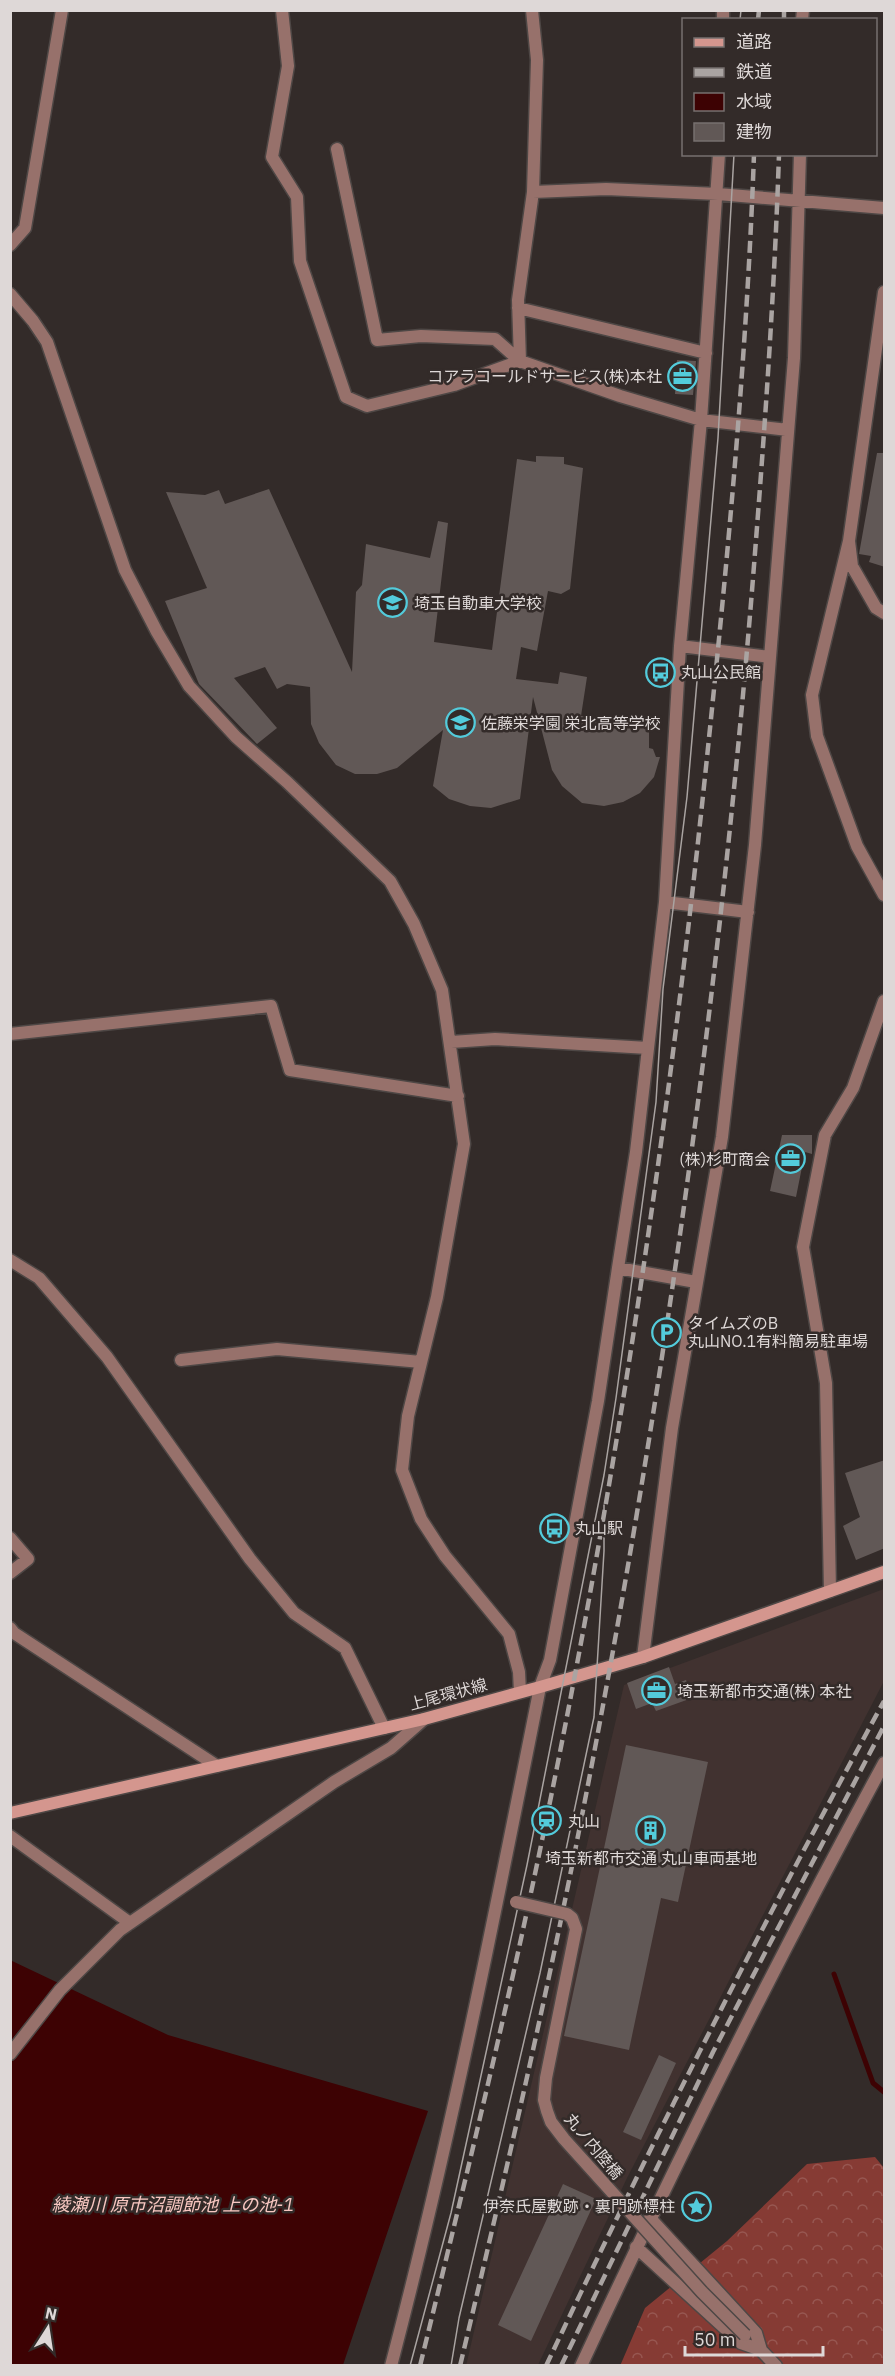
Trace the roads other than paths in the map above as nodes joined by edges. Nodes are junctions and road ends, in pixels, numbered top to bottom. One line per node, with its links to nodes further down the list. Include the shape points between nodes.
1 (62, 10): 11 (street, via 25,228)
2 (282, 10): 16 (street, via 288,66 272,157 297,197 300,261 346,397 367,406 453,385)
3 (532, 10): 7 (street, via 537,60)
4 (337, 149): 16 (street, via 377,340 421,336 495,339)
5 (719, 156): 8 (street)
6 (800, 156): 9 (street)
7 (533, 192): 8 (street, via 606,189); 14 (street)
8 (718, 194): 9 (street); 15 (street)
9 (800, 200): 10 (street); 18 (street)
10 (885, 208)
11 (10, 245)
12 (885, 292): 19 (street)
13 (10, 294): 28 (street, via 47,342 125,570 157,632 189,686 236,737 390,881 414,924 442,990)
14 (518, 308): 15 (street); 16 (street)
15 (705, 353): 17 (street)
16 (520, 361): 17 (street)
17 (700, 420): 18 (street); 21 (street)
18 (788, 430): 22 (street)
19 (849, 541): 20 (street, via 852,566 876,608); 23 (street, via 812,695 817,735 857,846)
20 (885, 613)
21 (680, 646): 22 (street); 24 (street)
22 (770, 657): 25 (street)
23 (885, 896)
24 (665, 902): 25 (street); 29 (street)
25 (748, 912): 33 (street, via 721,1147)
26 (885, 1001): 39 (street, via 853,1088 825,1135 803,1247 826,1383)
27 (10, 1034): 30 (street, via 271,1006 290,1071)
28 (451, 1042): 29 (street, via 495,1039); 30 (street)
29 (648, 1048): 32 (street)
30 (458, 1096): 35 (street, via 464,1144)
31 (10, 1260): 45 (street, via 39,1278 107,1357 250,1559 294,1613 345,1648)
32 (618, 1268): 33 (street); 42 (street, via 598,1401 552,1648)
33 (696, 1282): 41 (street, via 672,1428)
34 (181, 1360): 35 (street, via 276,1349)
35 (421, 1362): 43 (street, via 408,1416 402,1470 422,1519 445,1556 509,1634)
36 (10, 1538): 38 (street, via 28,1559)
37 (885, 1572): 39 (main road, 上尾環状線)
38 (10, 1573)
39 (830, 1591): 41 (main road, 上尾環状線)
40 (10, 1628): 47 (street)
41 (643, 1657): 42 (main road, 上尾環状線)
42 (540, 1687): 43 (main road, 上尾環状線); 50 (street)
43 (520, 1692): 44 (main road, 上尾環状線)
44 (424, 1719): 45 (main road, 上尾環状線); 51 (street, via 391,1748 334,1782)
45 (384, 1728): 47 (main road, 上尾環状線)
46 (885, 1763): 53 (street)
47 (218, 1766): 48 (main road, 上尾環状線)
48 (10, 1813)
49 (10, 1836): 51 (street)
50 (498, 1898): 55 (street, 丸ノ内陸橋, bridge, via 567,1914 576,1929 544,2090 551,2122 694,2284); 56 (street)
51 (130, 1923): 52 (street, via 60,1990)
52 (10, 2054)
53 (650, 2218): 54 (street); 55 (street, via 756,2333)
54 (636, 2247): 55 (street, via 741,2343); 57 (street)
55 (762, 2350): 58 (street)
56 (392, 2366)
57 (581, 2366)
58 (776, 2366)

